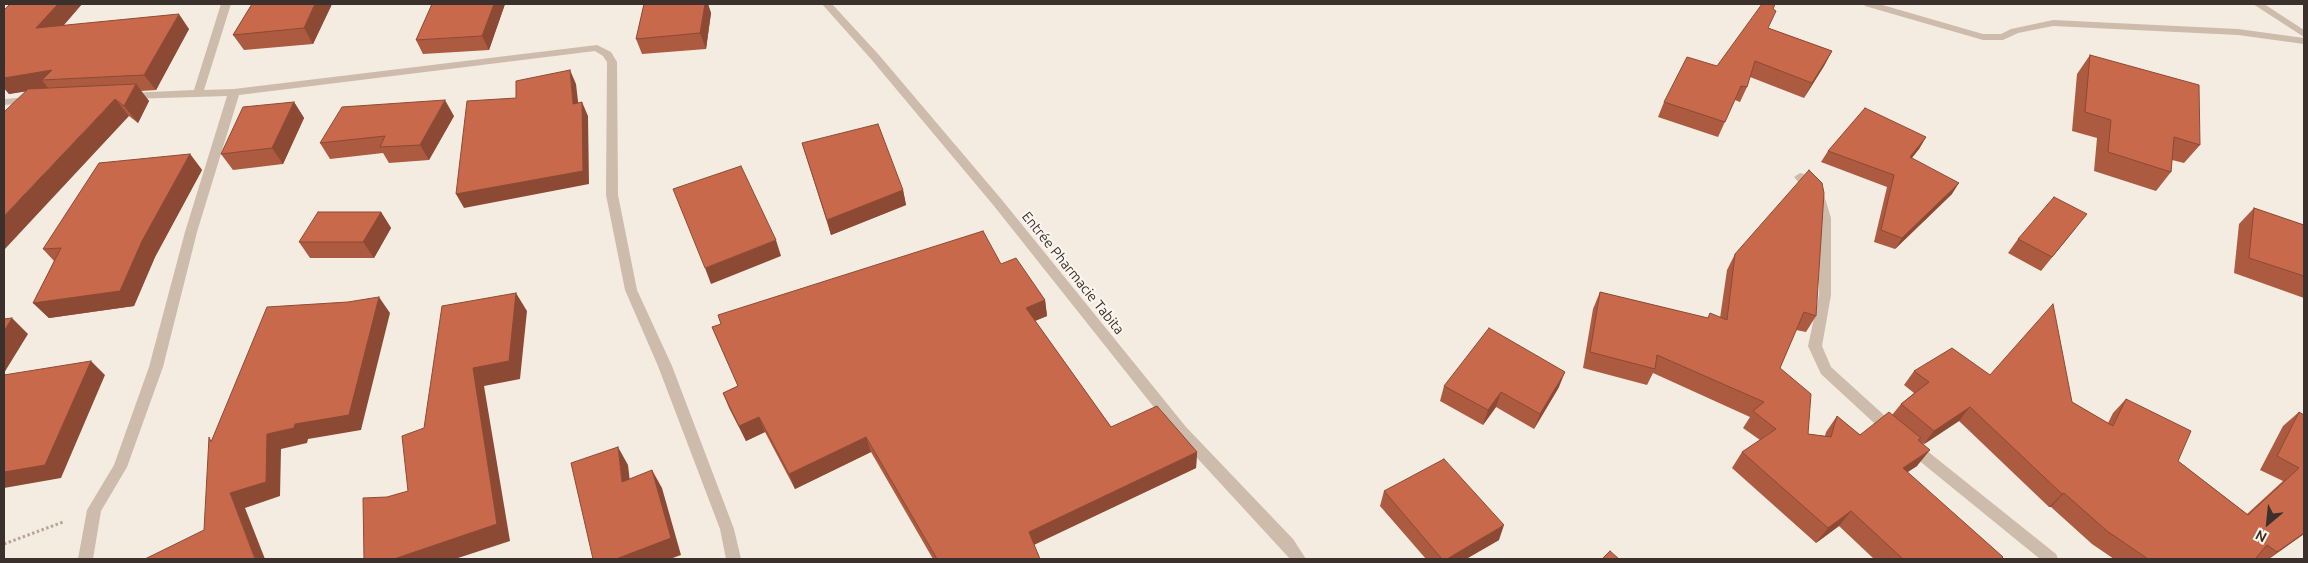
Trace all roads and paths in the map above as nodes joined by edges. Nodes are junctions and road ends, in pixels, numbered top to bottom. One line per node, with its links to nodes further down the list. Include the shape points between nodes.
1 (226, 4): 7 (street)
2 (827, 4): 17 (street, Entrée Pharmacie Tabita, via 998,203 1181,431)
3 (1869, 4): 6 (street, via 1983,37 2004,37 2014,31 2053,23 2238,32)
4 (2258, 4): 5 (street)
5 (2304, 34)
6 (2304, 41)
7 (198, 92): 8 (street); 9 (street)
8 (234, 92): 13 (street, via 156,367 120,467); 16 (street, via 597,48 607,54 612,62 612,194 631,290 665,366 703,465 727,529)
9 (121, 96)
10 (43, 100): 11 (street)
11 (4, 102)
12 (1800, 177): 18 (street, via 1820,198 1826,218 1825,295 1815,346 1826,370 1891,430)
13 (94, 510): 14 (path); 15 (street)
14 (4, 544)
15 (85, 559)
16 (734, 559)
17 (1299, 559)
18 (2051, 559)

